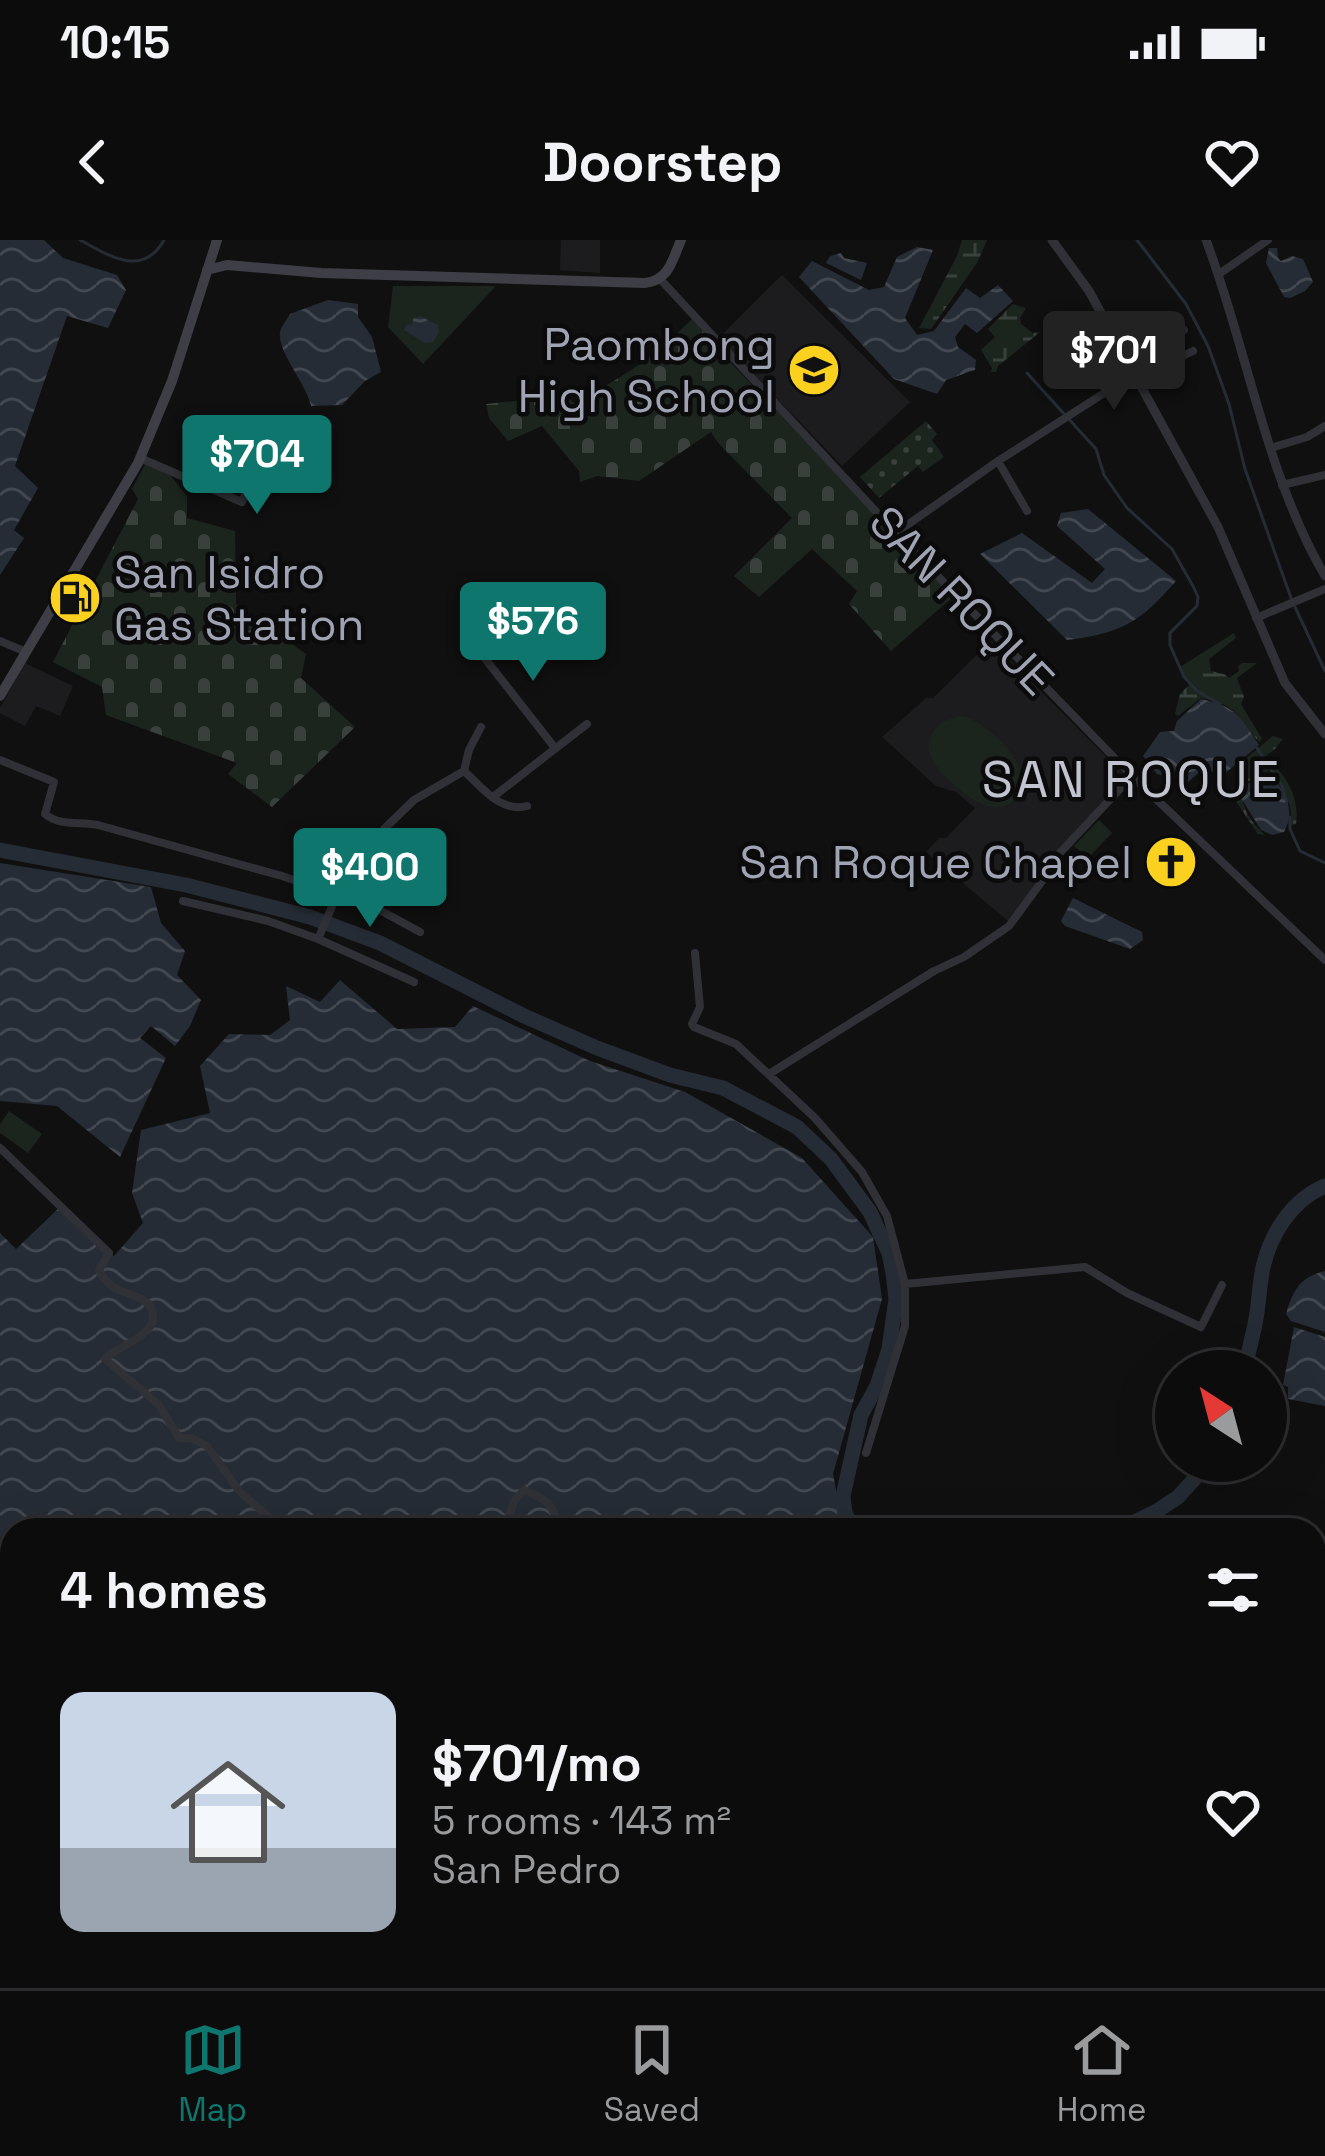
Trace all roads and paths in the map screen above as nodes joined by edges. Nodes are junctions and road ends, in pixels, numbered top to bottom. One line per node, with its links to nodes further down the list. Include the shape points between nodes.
1 (217, 240): 6 (main road)
2 (681, 240): 10 (main road)
3 (1052, 240): 13 (street)
4 (1206, 240): 9 (street)
5 (1268, 240): 9 (street)
6 (212, 254): 7 (main road); 8 (main road)
7 (227, 266): 8 (main road); 10 (main road)
8 (207, 270): 18 (main road)
9 (1219, 274): 17 (street)
10 (660, 279): 23 (street, SAN ROQUE)
11 (1184, 330): 13 (street)
12 (1193, 350): 14 (street)
13 (1125, 356): 14 (street)
14 (1136, 376): 19 (street); 26 (street, via 1218,526)
15 (1325, 426): 17 (street)
16 (216, 437): 18 (street, via 261,458 242,502)
17 (1271, 448): 21 (street)
18 (140, 458): 29 (main road)
19 (998, 461): 22 (street); 23 (street)
20 (1325, 475): 21 (street)
21 (1282, 485): 24 (street)
22 (1027, 511)
23 (896, 533): 37 (street, SAN ROQUE)
24 (1325, 576)
25 (1325, 589): 26 (street)
26 (1256, 618): 33 (street, via 1286,683)
27 (0, 640): 29 (street)
28 (476, 646): 34 (street)
29 (26, 652): 30 (main road)
30 (0, 697)
31 (586, 724): 34 (street)
32 (481, 727): 36 (street)
33 (1325, 734)
34 (555, 748): 38 (street)
35 (0, 760): 40 (street, via 54,782 49,818 98,824)
36 (464, 771): 38 (street); 40 (street, via 384,829)
37 (1132, 776): 45 (street, SAN ROQUE); 47 (street, via 1058,855 1009,926)
38 (492, 797): 39 (street)
39 (526, 806)
40 (339, 892): 42 (street); 43 (street)
41 (183, 901): 43 (street)
42 (420, 932)
43 (320, 934): 46 (street)
44 (695, 953): 47 (street, via 694,1028 736,1044)
45 (1325, 961)
46 (414, 982)
47 (769, 1074): 49 (street, via 868,1180)
48 (0, 1148): 52 (street, via 109,1252 99,1270 106,1282 152,1310 142,1336 105,1359 159,1405 179,1438 207,1446)
49 (905, 1284): 50 (street, via 1085,1267 1201,1327); 51 (street, via 902,1340)
50 (1222, 1285)
51 (866, 1453)
52 (269, 1518)
53 (507, 1518): 54 (street, via 524,1490 542,1497)
54 (557, 1518)

